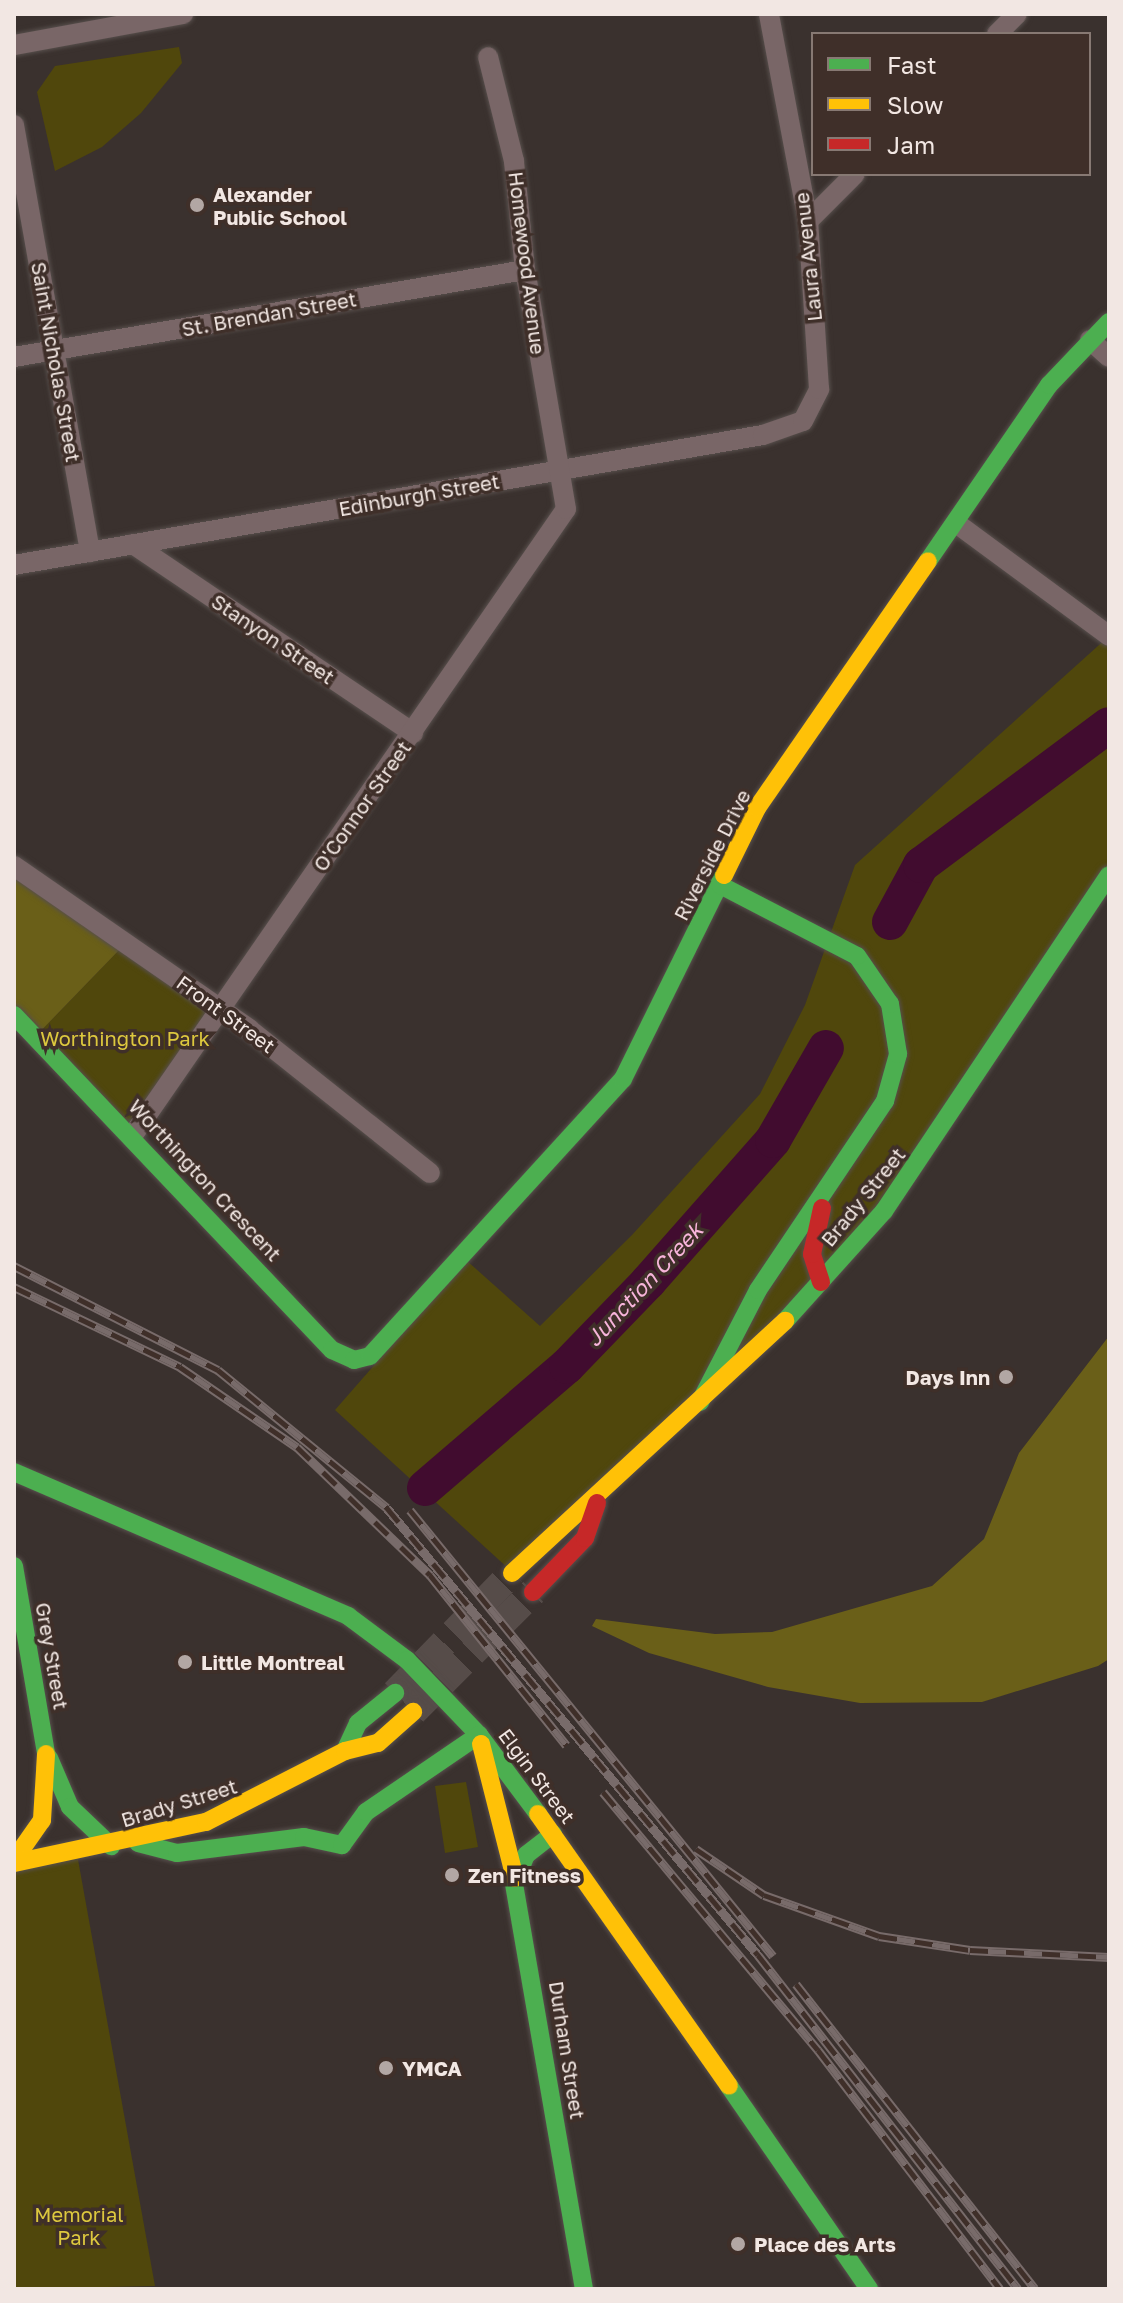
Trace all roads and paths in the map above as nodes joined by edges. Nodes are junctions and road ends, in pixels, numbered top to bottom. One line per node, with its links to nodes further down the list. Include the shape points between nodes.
1 (183, 14): 5 (street)
2 (769, 14): 9 (street, Laura Avenue)
3 (1017, 14): 4 (street)
4 (999, 32)
5 (14, 45)
6 (488, 57): 10 (street, Homewood Avenue, via 514,161)
7 (14, 125): 13 (street, Saint Nicholas Street)
8 (853, 176): 9 (street)
9 (808, 221): 16 (street, Laura Avenue, via 819,366)
10 (525, 270): 13 (street, St. Brendan Street); 17 (street, Homewood Avenue)
11 (1109, 322): 12 (main road, Riverside Drive)
12 (1090, 340): 15 (street); 18 (main road, Riverside Drive, via 1049,385)
13 (53, 350): 14 (street, St. Brendan Street); 20 (street, Saint Nicholas Street)
14 (14, 357)
15 (1109, 357)
16 (814, 405): 17 (street, Edinburgh Street, via 803,421 763,435)
17 (559, 470): 19 (street, Edinburgh Street); 23 (street, O'Connor Street, via 561,522)
18 (956, 523): 22 (street); 26 (main road, Riverside Drive, via 757,808)
19 (133, 544): 20 (street, Edinburgh Street); 23 (street, Stanyon Street)
20 (90, 552): 21 (street, Edinburgh Street)
21 (14, 565)
22 (1109, 636)
23 (413, 733): 27 (street, O'Connor Street)
24 (14, 866): 27 (street, Front Street)
25 (1109, 875): 32 (main road, Brady Street, via 920,1163)
26 (720, 885): 31 (main road, via 836,941 873,974 890,1004 898,1054 894,1077); 33 (main road, Riverside Drive, via 623,1079)
27 (221, 1008): 29 (street, O'Connor Street); 30 (street, Front Street)
28 (14, 1015): 29 (main road, Worthington Crescent)
29 (133, 1135): 33 (main road, Worthington Crescent, via 332,1350 354,1360)
30 (430, 1173)
31 (826, 1196): 32 (main road, via 814,1232); 34 (main road, via 716,1359)
32 (821, 1282): 34 (main road, Brady Street)
33 (370, 1356)
34 (696, 1411): 36 (main road, Brady Street)
35 (14, 1472): 42 (main road, Elgin Street, via 365,1624)
36 (597, 1503): 38 (main road, Brady Street, via 565,1519); 39 (main road, Brady Street, via 585,1538)
37 (14, 1566): 44 (main road, Grey Street)
38 (512, 1573)
39 (533, 1592)
40 (395, 1693): 43 (main road, via 358,1723)
41 (413, 1712): 43 (main road, Brady Street, via 378,1743)
42 (479, 1735): 45 (main road, Elgin Street); 46 (main road, via 366,1812 342,1845 304,1837 177,1853); 49 (main road, Durham Street)
43 (345, 1751): 46 (main road, Brady Street, via 249,1804)
44 (46, 1754): 47 (main road, via 70,1807); 48 (main road, via 42,1820)
45 (553, 1834): 49 (main road, via 526,1855); 51 (main road, Elgin Street)
46 (133, 1842): 47 (main road, Brady Street)
47 (111, 1846): 48 (main road, Brady Street)
48 (14, 1862)
49 (515, 1878): 50 (main road, Durham Street)
50 (584, 2289)
51 (869, 2289)

